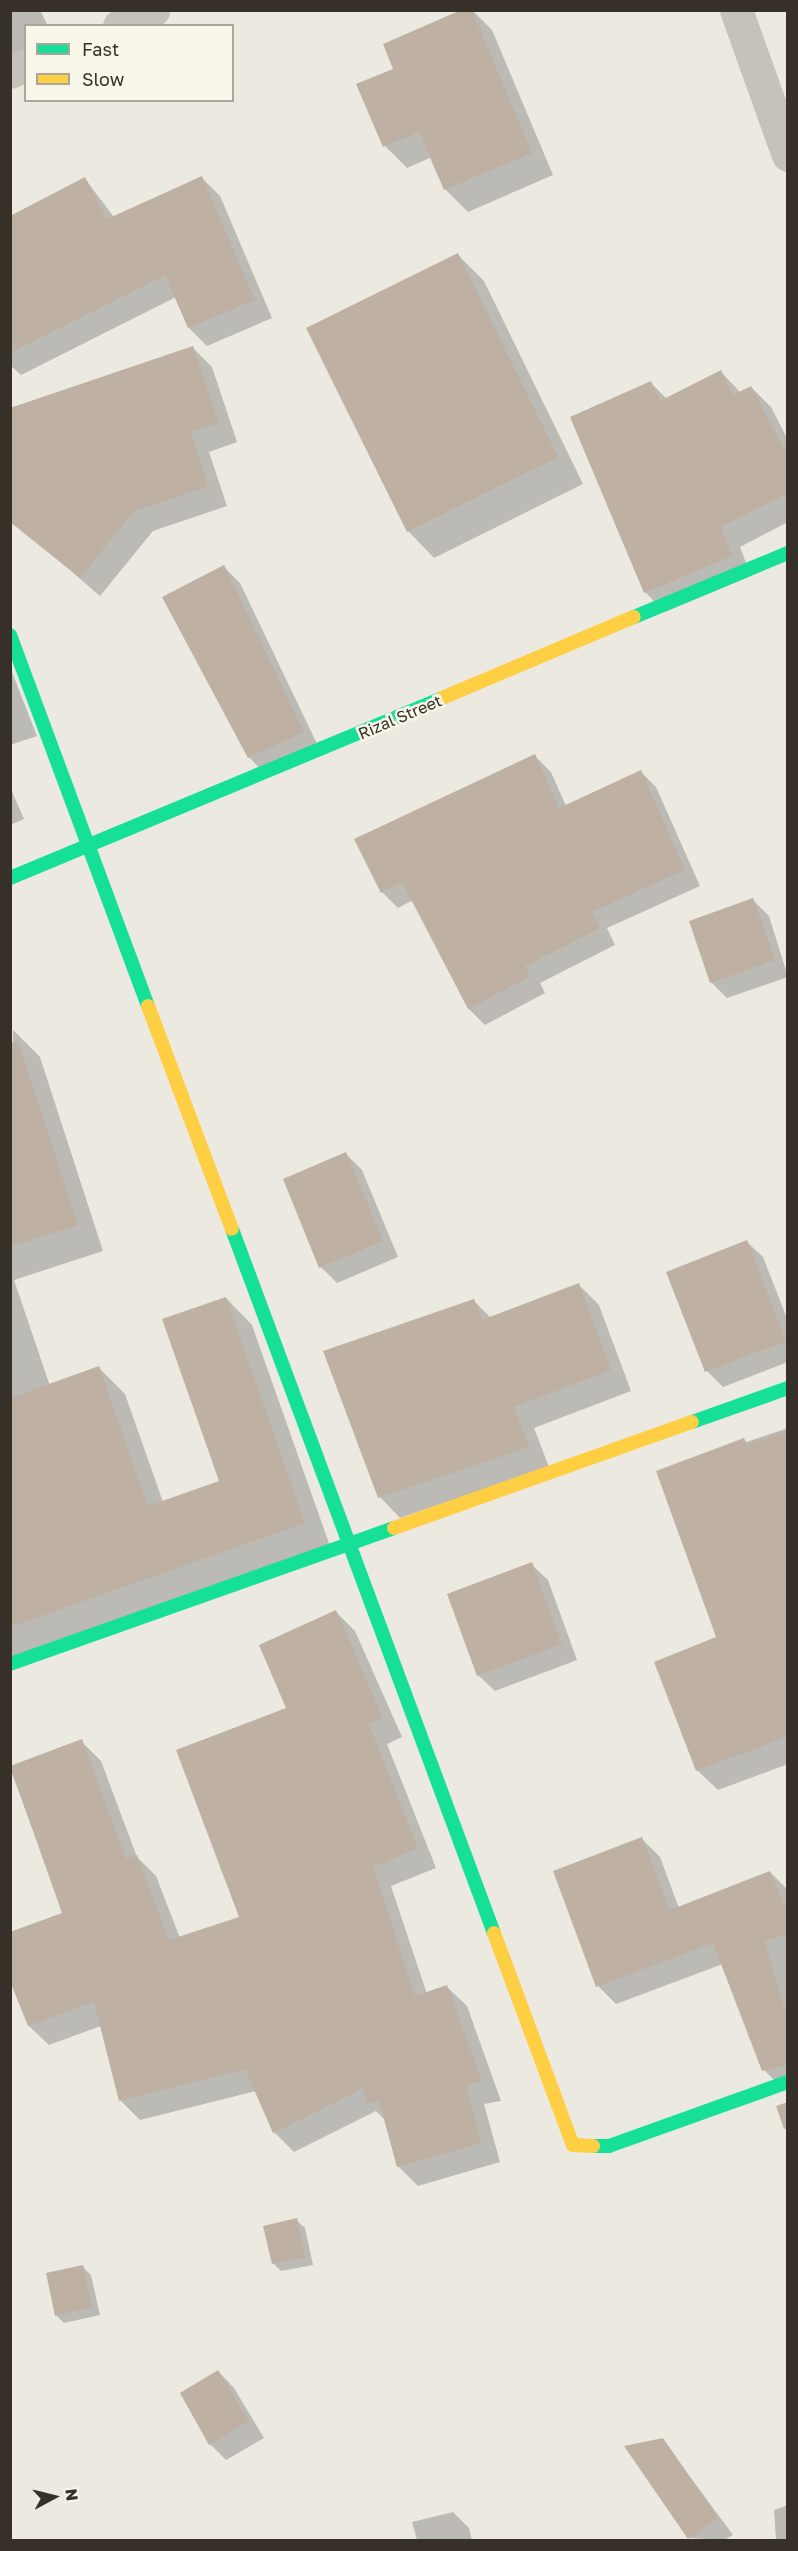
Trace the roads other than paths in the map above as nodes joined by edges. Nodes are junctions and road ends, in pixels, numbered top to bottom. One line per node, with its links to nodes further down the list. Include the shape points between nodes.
1 (154, 10): 3 (street)
2 (736, 10): 6 (street)
3 (123, 24)
4 (24, 66): 5 (street)
5 (10, 72)
6 (788, 155)
7 (788, 553): 9 (main road, Rizal Street)
8 (10, 634): 9 (main road)
9 (86, 849): 10 (main road, Rizal Street); 12 (main road)
10 (10, 878)
11 (788, 1388): 12 (main road)
12 (352, 1541): 13 (main road); 14 (main road, via 573,2145 609,2146)
13 (10, 1664)
14 (788, 2082)

